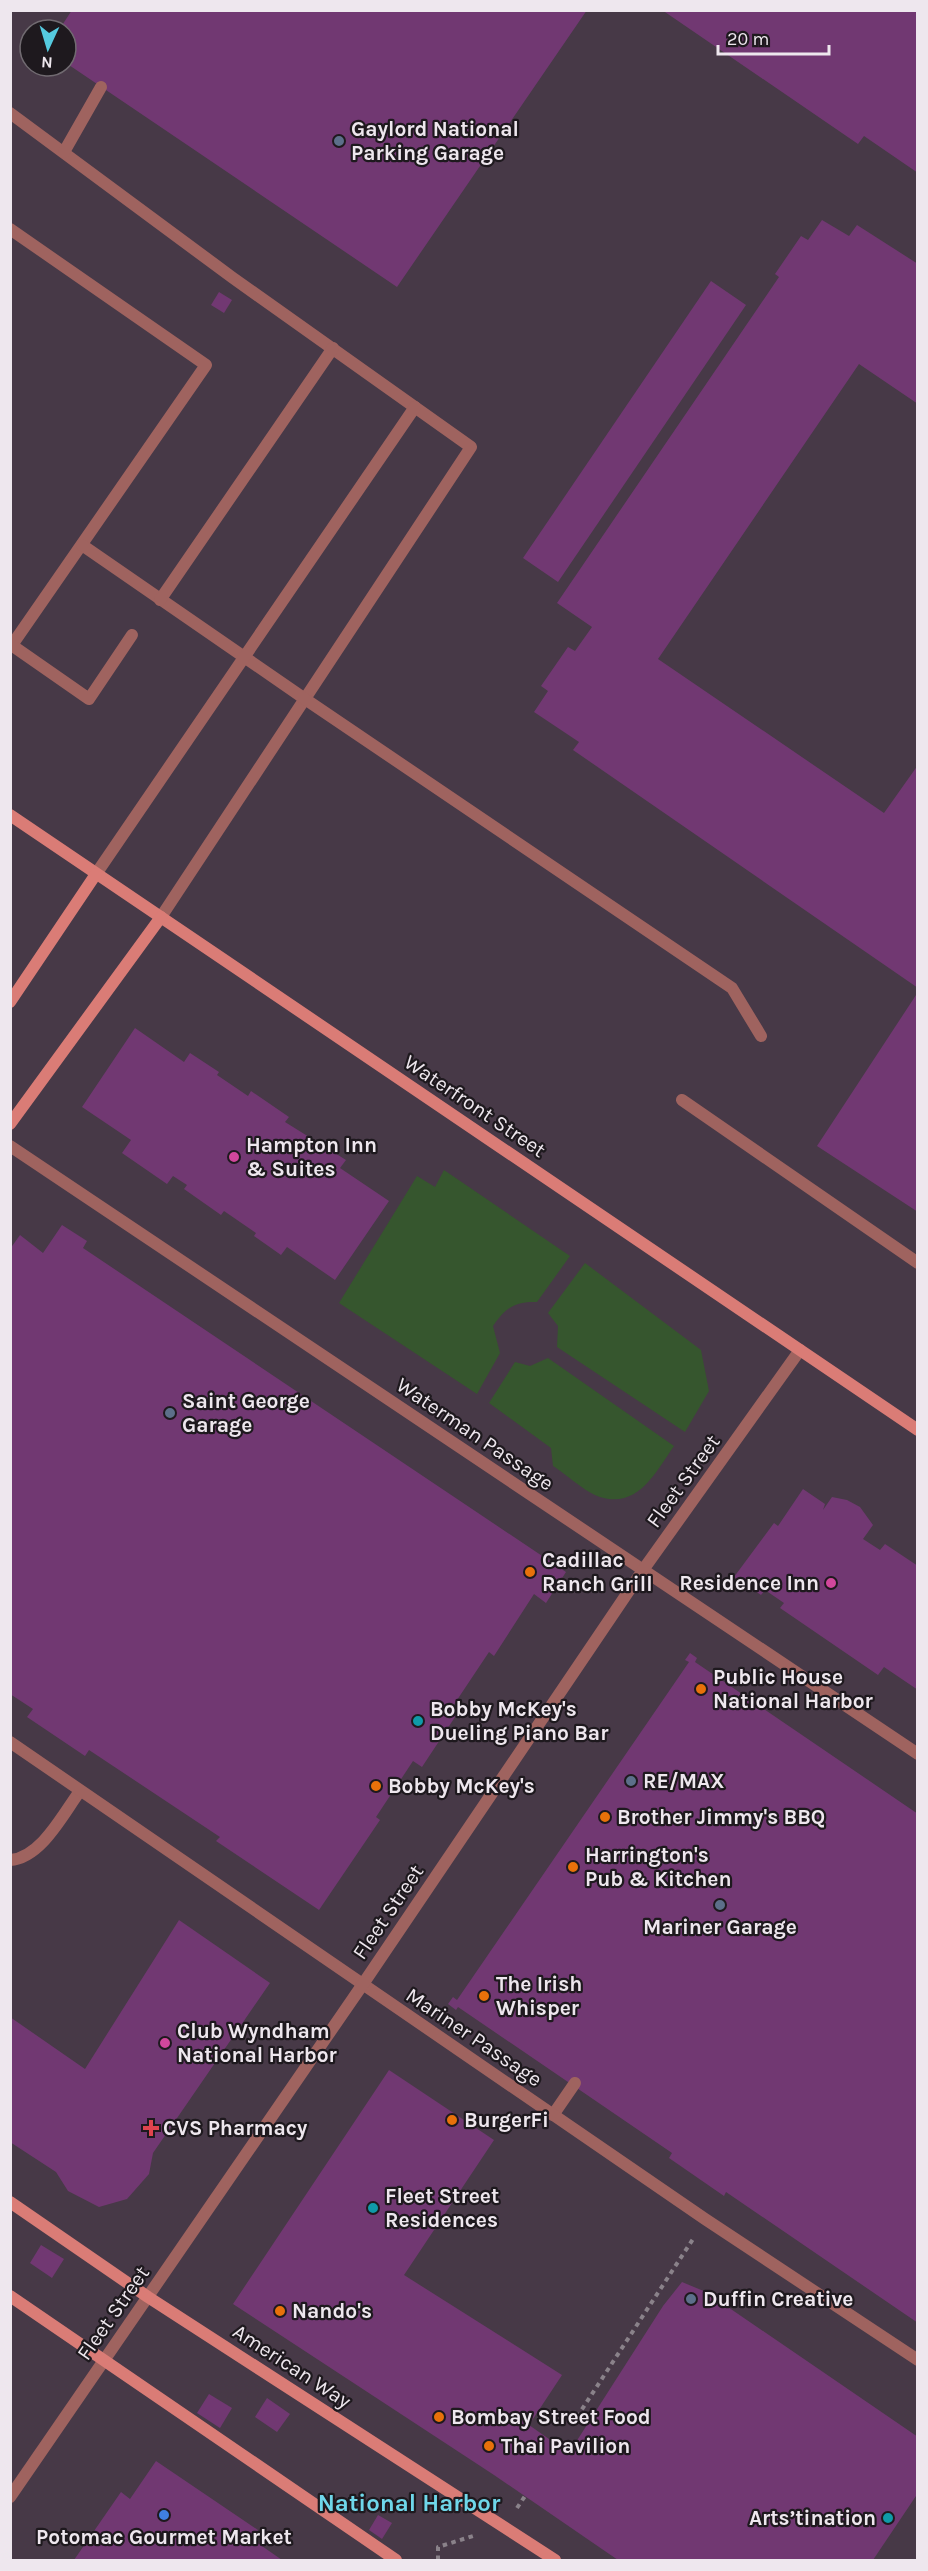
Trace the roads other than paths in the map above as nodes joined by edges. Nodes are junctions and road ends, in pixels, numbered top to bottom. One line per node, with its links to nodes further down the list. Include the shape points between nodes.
1 (102, 87): 3 (street)
2 (10, 113): 3 (street)
3 (64, 152): 5 (street)
4 (10, 229): 7 (street, via 206,365)
5 (333, 348): 6 (street); 8 (street)
6 (415, 407): 11 (street); 12 (street, via 471,447)
7 (82, 545): 8 (street); 10 (street)
8 (160, 600): 11 (street)
9 (132, 635): 10 (street, via 89,699)
10 (11, 645)
11 (244, 658): 12 (street); 14 (street)
12 (304, 699): 15 (street); 17 (street, via 732,988)
13 (10, 815): 14 (street, Waterfront Street)
14 (96, 874): 15 (street, Waterfront Street); 16 (street)
15 (161, 916): 19 (street); 22 (street, Waterfront Street)
16 (10, 1002)
17 (762, 1036)
18 (682, 1100): 21 (street)
19 (10, 1124)
20 (10, 1146): 24 (street, Waterman Passage)
21 (918, 1263)
22 (800, 1350): 23 (street, Waterfront Street); 24 (street, Fleet Street)
23 (918, 1430)
24 (643, 1570): 26 (street, Waterman Passage); 29 (street, Fleet Street)
25 (10, 1742): 27 (street, Mariner Passage)
26 (918, 1754)
27 (81, 1791): 28 (street, via 38,1849 21,1859); 29 (street, Mariner Passage)
28 (10, 1860)
29 (363, 1984): 31 (street, Mariner Passage); 34 (street, Fleet Street)
30 (575, 2083): 31 (street)
31 (553, 2115): 36 (street, Mariner Passage)
32 (10, 2202): 34 (street, American Way)
33 (10, 2296): 35 (street)
34 (148, 2297): 35 (street, Fleet Street); 39 (street, American Way)
35 (104, 2360): 37 (street, Fleet Street); 38 (street)
36 (918, 2360)
37 (10, 2497)
38 (396, 2560)
39 (555, 2560)

